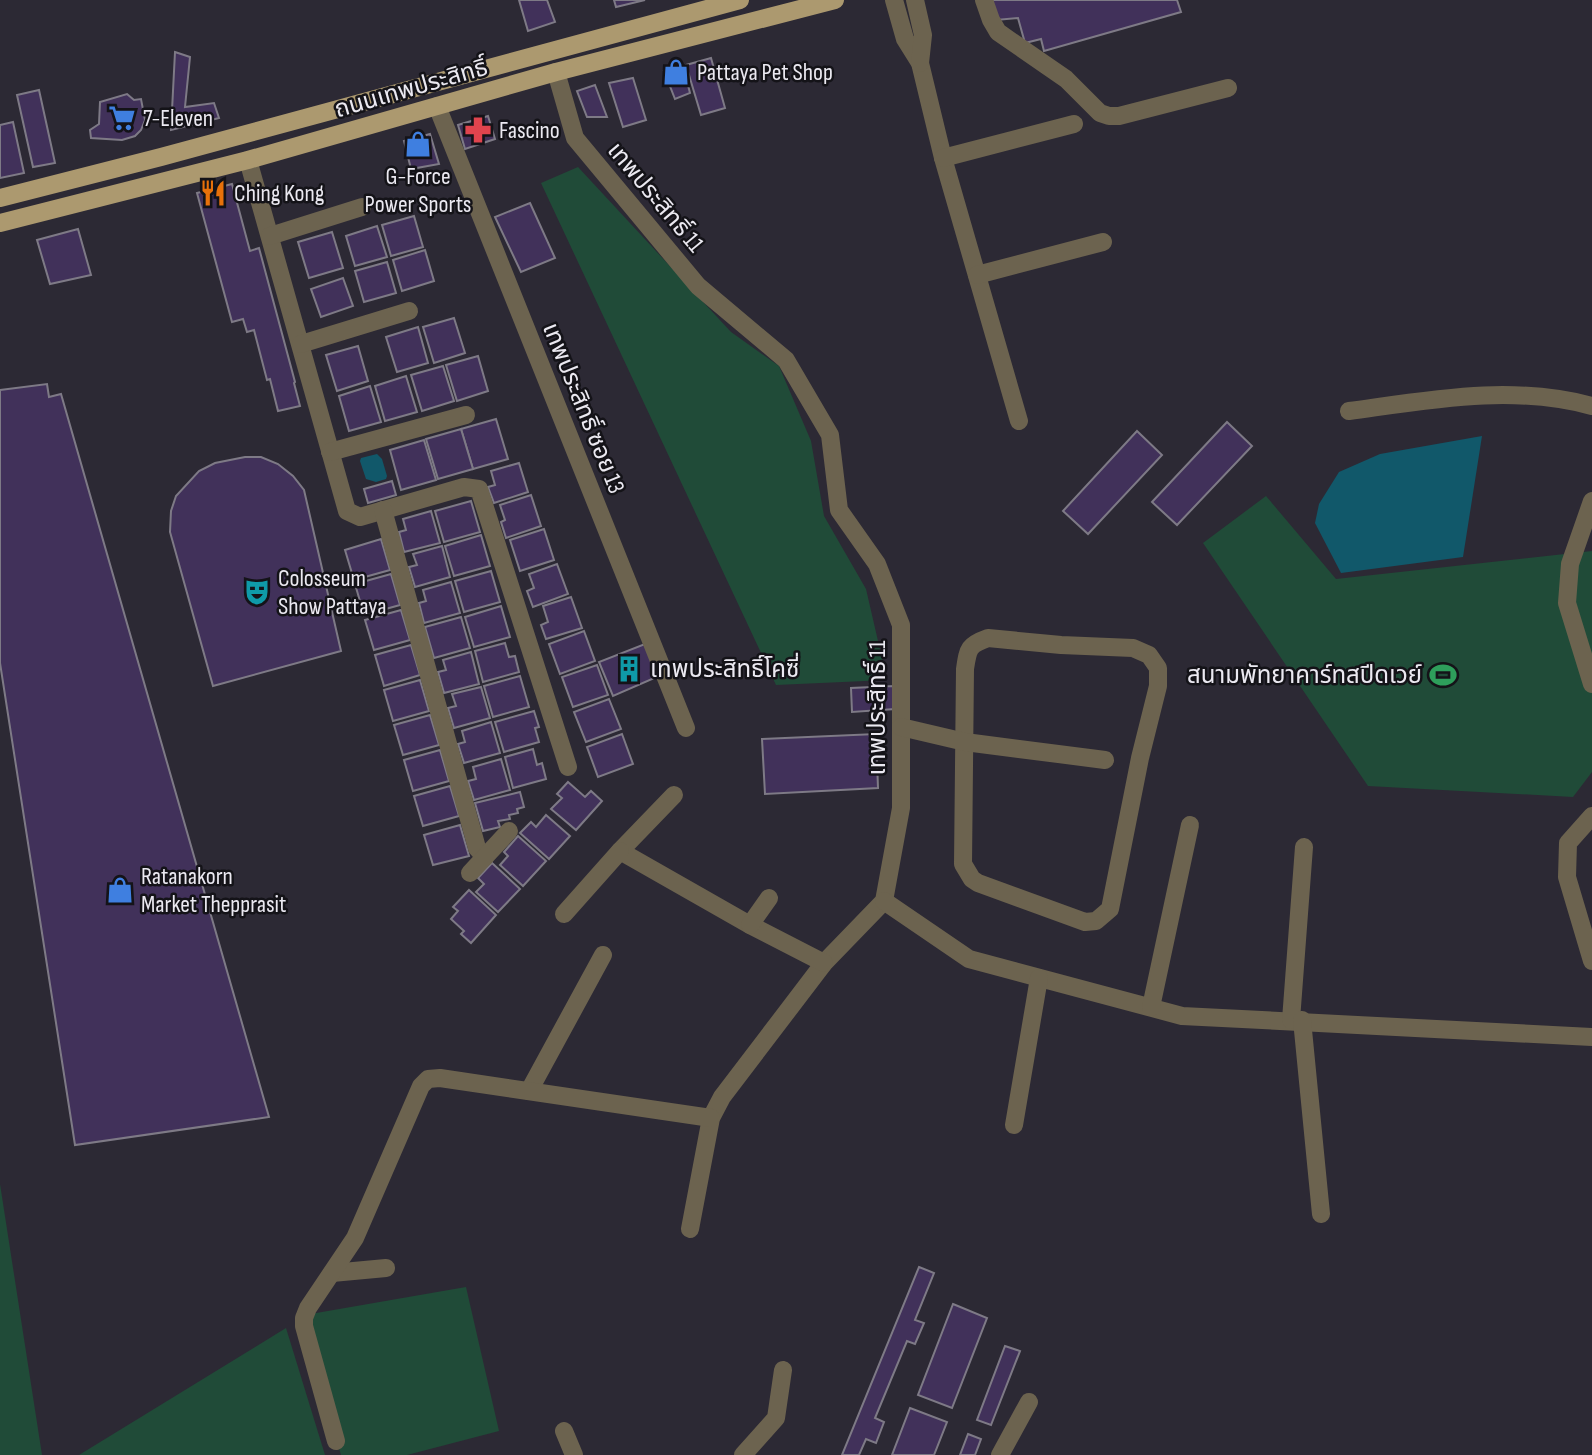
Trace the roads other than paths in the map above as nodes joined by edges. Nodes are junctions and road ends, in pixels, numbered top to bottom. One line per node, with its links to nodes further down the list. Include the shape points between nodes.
1 (740, 0): 13 (main road, ถนนเทพประสิทธิ์)
2 (835, 0): 7 (main road, ถนนเทพประสิทธิ์)
3 (894, 0): 6 (street, via 905,40)
4 (915, 0): 6 (street, via 923,35)
5 (984, 0): 8 (street, via 998,32 1066,79 1100,113 1119,116)
6 (920, 64): 11 (street)
7 (556, 72): 9 (main road, ถนนเทพประสิทธิ์); 29 (street, เทพประสิทธิ์ 11, via 575,138 698,286 786,360 830,435 839,510 877,564 901,625)
8 (1227, 88)
9 (437, 106): 12 (main road, ถนนเทพประสิทธิ์); 30 (street, เทพประสิทธิ์ ซอย 13)
10 (1074, 124): 11 (street)
11 (943, 158): 18 (street)
12 (248, 160): 15 (main road, ถนนเทพประสิทธิ์); 16 (street)
13 (0, 198)
14 (362, 207): 16 (street)
15 (0, 223)
16 (271, 236): 20 (street)
17 (1103, 242): 18 (street)
18 (977, 275): 24 (street)
19 (409, 311): 20 (street)
20 (301, 344): 25 (street)
21 (1592, 406): 22 (street, via 1509,394)
22 (1349, 411)
23 (466, 415): 25 (street)
24 (1019, 421)
25 (330, 452): 27 (street, via 347,511 360,517)
26 (1592, 501): 28 (street, via 1570,564 1567,603)
27 (383, 510): 33 (street, via 464,487 479,489); 40 (street, via 477,849)
28 (1592, 684)
29 (901, 727): 31 (street); 43 (street, เทพประสิทธิ์ 11, via 901,808)
30 (686, 728)
31 (965, 742): 31 (street, via 962,853 966,872 978,883 1084,922 1103,917 1110,909 1158,686 1158,668 1149,655 1133,648 988,638 974,643 965,669); 32 (street)
32 (1105, 760)
33 (568, 767)
34 (674, 795): 39 (street)
35 (1592, 816): 47 (street, via 1567,843 1567,877)
36 (1190, 825): 50 (street)
37 (509, 831): 40 (street)
38 (1304, 847): 51 (street)
39 (620, 851): 44 (street); 45 (street)
40 (485, 857): 41 (street)
41 (470, 873)
42 (769, 898): 45 (street)
43 (884, 901): 48 (street); 49 (street, via 969,959)
44 (564, 914)
45 (750, 925): 48 (street)
46 (603, 955): 53 (street)
47 (1592, 961)
48 (824, 963): 54 (street)
49 (1039, 978): 50 (street); 55 (street)
50 (1151, 1007): 51 (street, via 1182,1016)
51 (1297, 1020): 52 (street); 56 (street)
52 (1592, 1037)
53 (529, 1091): 54 (street); 59 (street, via 428,1079 355,1238)
54 (711, 1118): 57 (street)
55 (1014, 1125)
56 (1321, 1214)
57 (690, 1229)
58 (386, 1268): 59 (street)
59 (332, 1273): 63 (street, via 307,1308 304,1326)
60 (783, 1370): 65 (street, via 776,1418)
61 (1029, 1402): 66 (street)
62 (564, 1431): 64 (street)
63 (336, 1441)
64 (574, 1455)
65 (743, 1455)
66 (1000, 1455)

